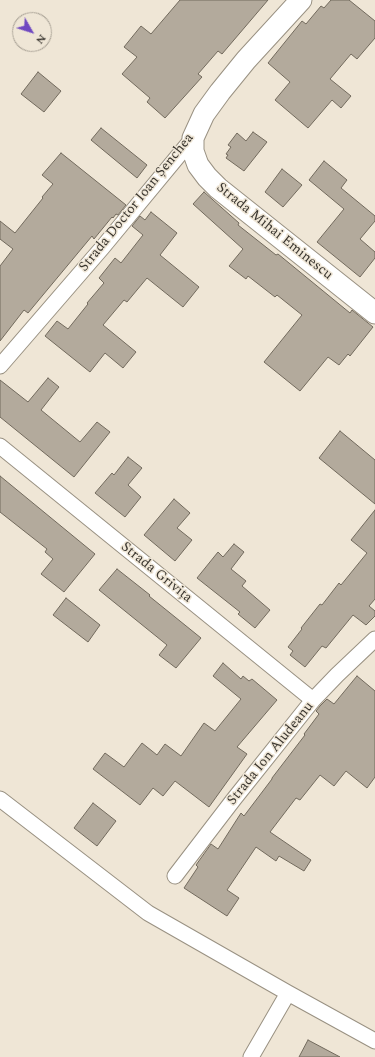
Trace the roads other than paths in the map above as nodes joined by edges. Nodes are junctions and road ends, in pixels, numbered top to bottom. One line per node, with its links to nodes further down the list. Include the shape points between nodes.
1 (301, 0): 2 (main road, Strada Doctor Ioan Șenchea, via 220,92 204,114)
2 (192, 138): 3 (main road, Strada Mihai Eminescu, via 198,165 218,188); 4 (street, Strada Doctor Ioan Șenchea, via 102,248)
3 (375, 314)
4 (0, 366)
5 (0, 446): 7 (street, Strada Grivița)
6 (375, 639): 7 (street, Strada Ion Aludeanu)
7 (313, 700): 9 (street, Strada Ion Aludeanu)
8 (0, 799): 10 (street, via 148,913)
9 (175, 876)
10 (288, 993): 11 (street); 12 (street)
11 (375, 1041)
12 (251, 1057)

